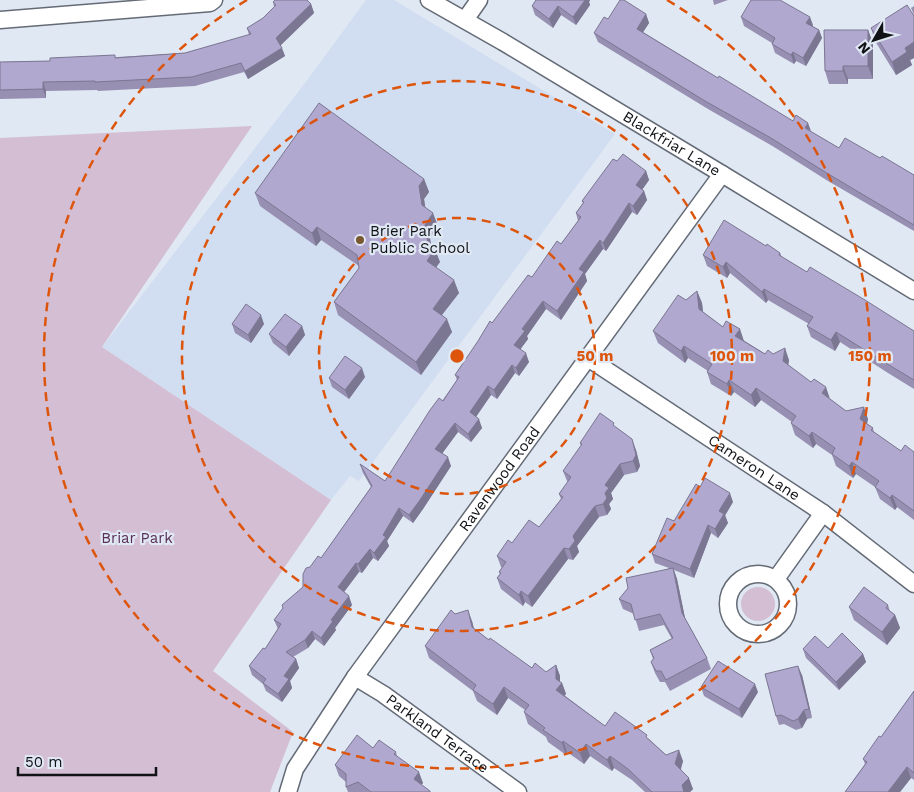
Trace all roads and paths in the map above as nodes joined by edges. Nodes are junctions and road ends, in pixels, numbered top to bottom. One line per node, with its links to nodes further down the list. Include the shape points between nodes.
1 (214, 0): 4 (street, via 210,3)
2 (429, 0): 5 (street, Blackfriar Lane)
3 (479, 0): 5 (street)
4 (0, 20)
5 (465, 20): 6 (street, Blackfriar Lane)
6 (722, 174): 7 (street, Blackfriar Lane); 8 (street, Ravenwood Road)
7 (914, 291)
8 (588, 358): 9 (street, Cameron Lane); 12 (street, Ravenwood Road)
9 (823, 513): 10 (street); 11 (street, Cameron Lane)
10 (776, 579)
11 (914, 584)
12 (355, 677): 13 (street, Ravenwood Road, via 295,769); 14 (street, Parkland Terrace)
13 (288, 792)
14 (518, 792)

